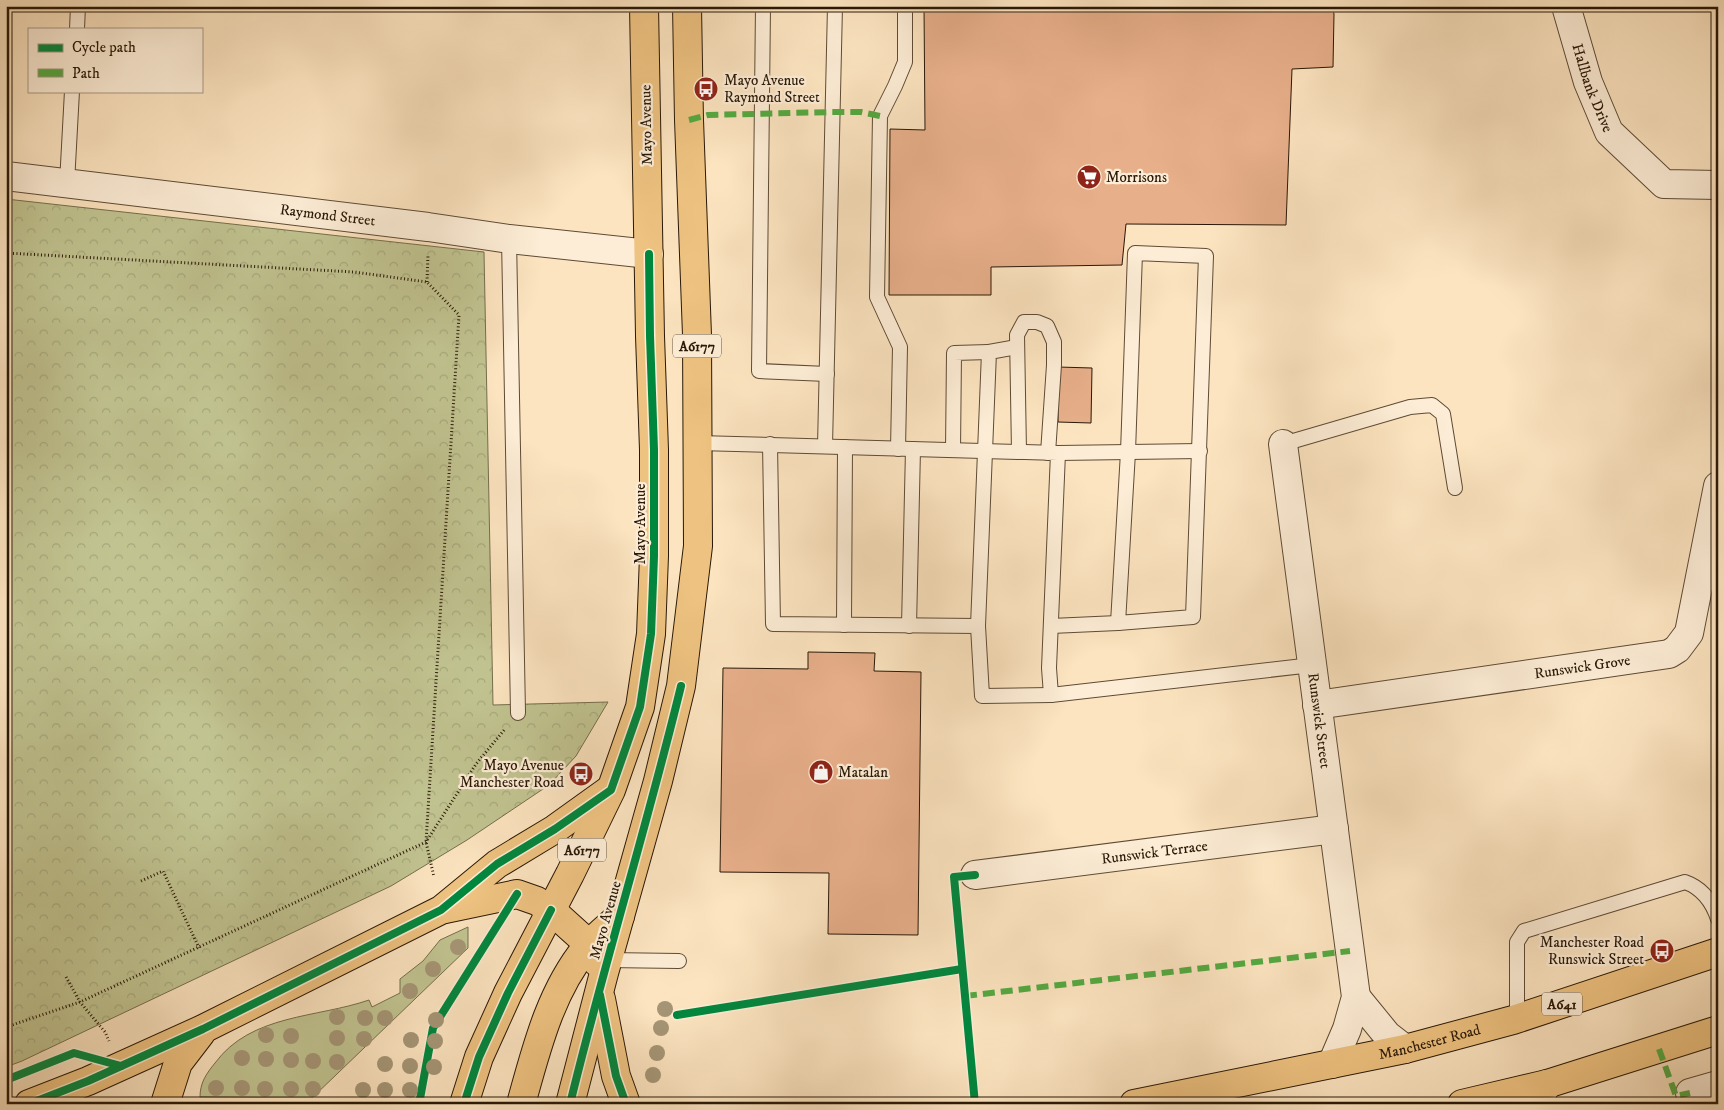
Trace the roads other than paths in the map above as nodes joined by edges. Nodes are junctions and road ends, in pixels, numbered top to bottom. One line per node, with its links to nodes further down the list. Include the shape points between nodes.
1 (78, 6): 8 (lane)
2 (644, 6): 14 (main road, Mayo Avenue / A6177)
3 (687, 6): 18 (main road, Mayo Avenue / A6177)
4 (763, 6): 17 (lane, via 759,371)
5 (835, 6): 17 (lane)
6 (905, 6): 23 (lane, via 905,62 880,116 877,298 900,347)
7 (1566, 6): 12 (street, Hallbank Drive, via 1588,82 1609,132 1664,184)
8 (77, 28)
9 (72, 92): 11 (lane)
10 (6, 176): 11 (street, Raymond Street)
11 (67, 184): 13 (street, Raymond Street)
12 (1718, 185)
13 (509, 239): 14 (street, Raymond Street); 41 (lane)
14 (649, 254): 42 (main road, Mayo Avenue / A6177, via 654,460 651,634 640,707)
15 (1017, 346): 16 (lane); 28 (lane); 30 (lane, via 1017,335 1024,322 1047,326 1054,342)
16 (989, 352): 25 (lane, via 954,353); 26 (lane)
17 (827, 374): 21 (lane)
18 (698, 443): 19 (lane); 50 (main road, Mayo Avenue / A6177, via 698,546 681,686 620,916)
19 (770, 444): 21 (lane); 34 (lane, via 773,624)
20 (1283, 444): 32 (lane, via 1410,407 1432,405 1443,414); 38 (street, Runswick Street)
21 (825, 446): 22 (lane)
22 (845, 447): 23 (lane); 34 (lane)
23 (898, 449): 24 (lane)
24 (914, 449): 25 (lane); 35 (lane)
25 (953, 450): 26 (lane)
26 (984, 451): 28 (lane); 36 (lane)
27 (1200, 451): 29 (lane); 29 (lane, via 1206,256 1135,253); 33 (lane, via 1193,617)
28 (1019, 452): 30 (lane)
29 (1128, 452): 30 (lane); 33 (lane)
30 (1053, 453): 37 (lane)
31 (1718, 486): 40 (street, Runswick Grove, via 1689,633 1677,649 1668,654)
32 (1454, 488)
33 (1118, 623): 37 (lane)
34 (844, 625): 35 (lane)
35 (909, 626): 36 (lane)
36 (978, 626): 39 (lane, via 982,696)
37 (1051, 626): 39 (lane)
38 (1312, 666): 39 (lane); 40 (street, Runswick Street)
39 (1051, 695)
40 (1317, 705): 43 (street, Runswick Street)
41 (518, 713)
42 (611, 790): 45 (main road, via 497,864); 46 (main road, Mayo Avenue / A6177)
43 (1334, 829): 44 (street, Runswick Terrace); 51 (street, Runswick Street)
44 (975, 875)
45 (441, 910): 46 (main road, via 517,894 537,900); 53 (main road)
46 (551, 910): 50 (main road, via 582,938); 63 (main road, Mayo Avenue / A6177, via 508,993 479,1058)
47 (1718, 919): 52 (lane, via 1708,898 1696,886 1685,882 1524,931 1517,942)
48 (1718, 952): 52 (main road, Manchester Road / A641)
49 (679, 961): 50 (lane)
50 (599, 967): 64 (main road, via 568,972 534,1055); 65 (main road); 66 (main road, via 616,1076)
51 (1356, 997): 55 (street, via 1388,1035); 56 (street, Runswick Street)
52 (1517, 1019): 55 (main road, Manchester Road / A641)
53 (203, 1029): 59 (main road, via 121,1066); 62 (main road, via 178,1063)
54 (1718, 1030): 60 (main road)
55 (1405, 1049): 56 (main road, Manchester Road / A641)
56 (1332, 1064): 67 (main road, Manchester Road / A641)
57 (1718, 1086): 58 (street)
58 (1690, 1093)
59 (77, 1094): 61 (main road)
60 (1542, 1094): 68 (main road)
61 (29, 1104)
62 (166, 1104)
63 (464, 1104)
64 (521, 1104)
65 (570, 1104)
66 (626, 1104)
67 (1134, 1104)
68 (1462, 1104)

